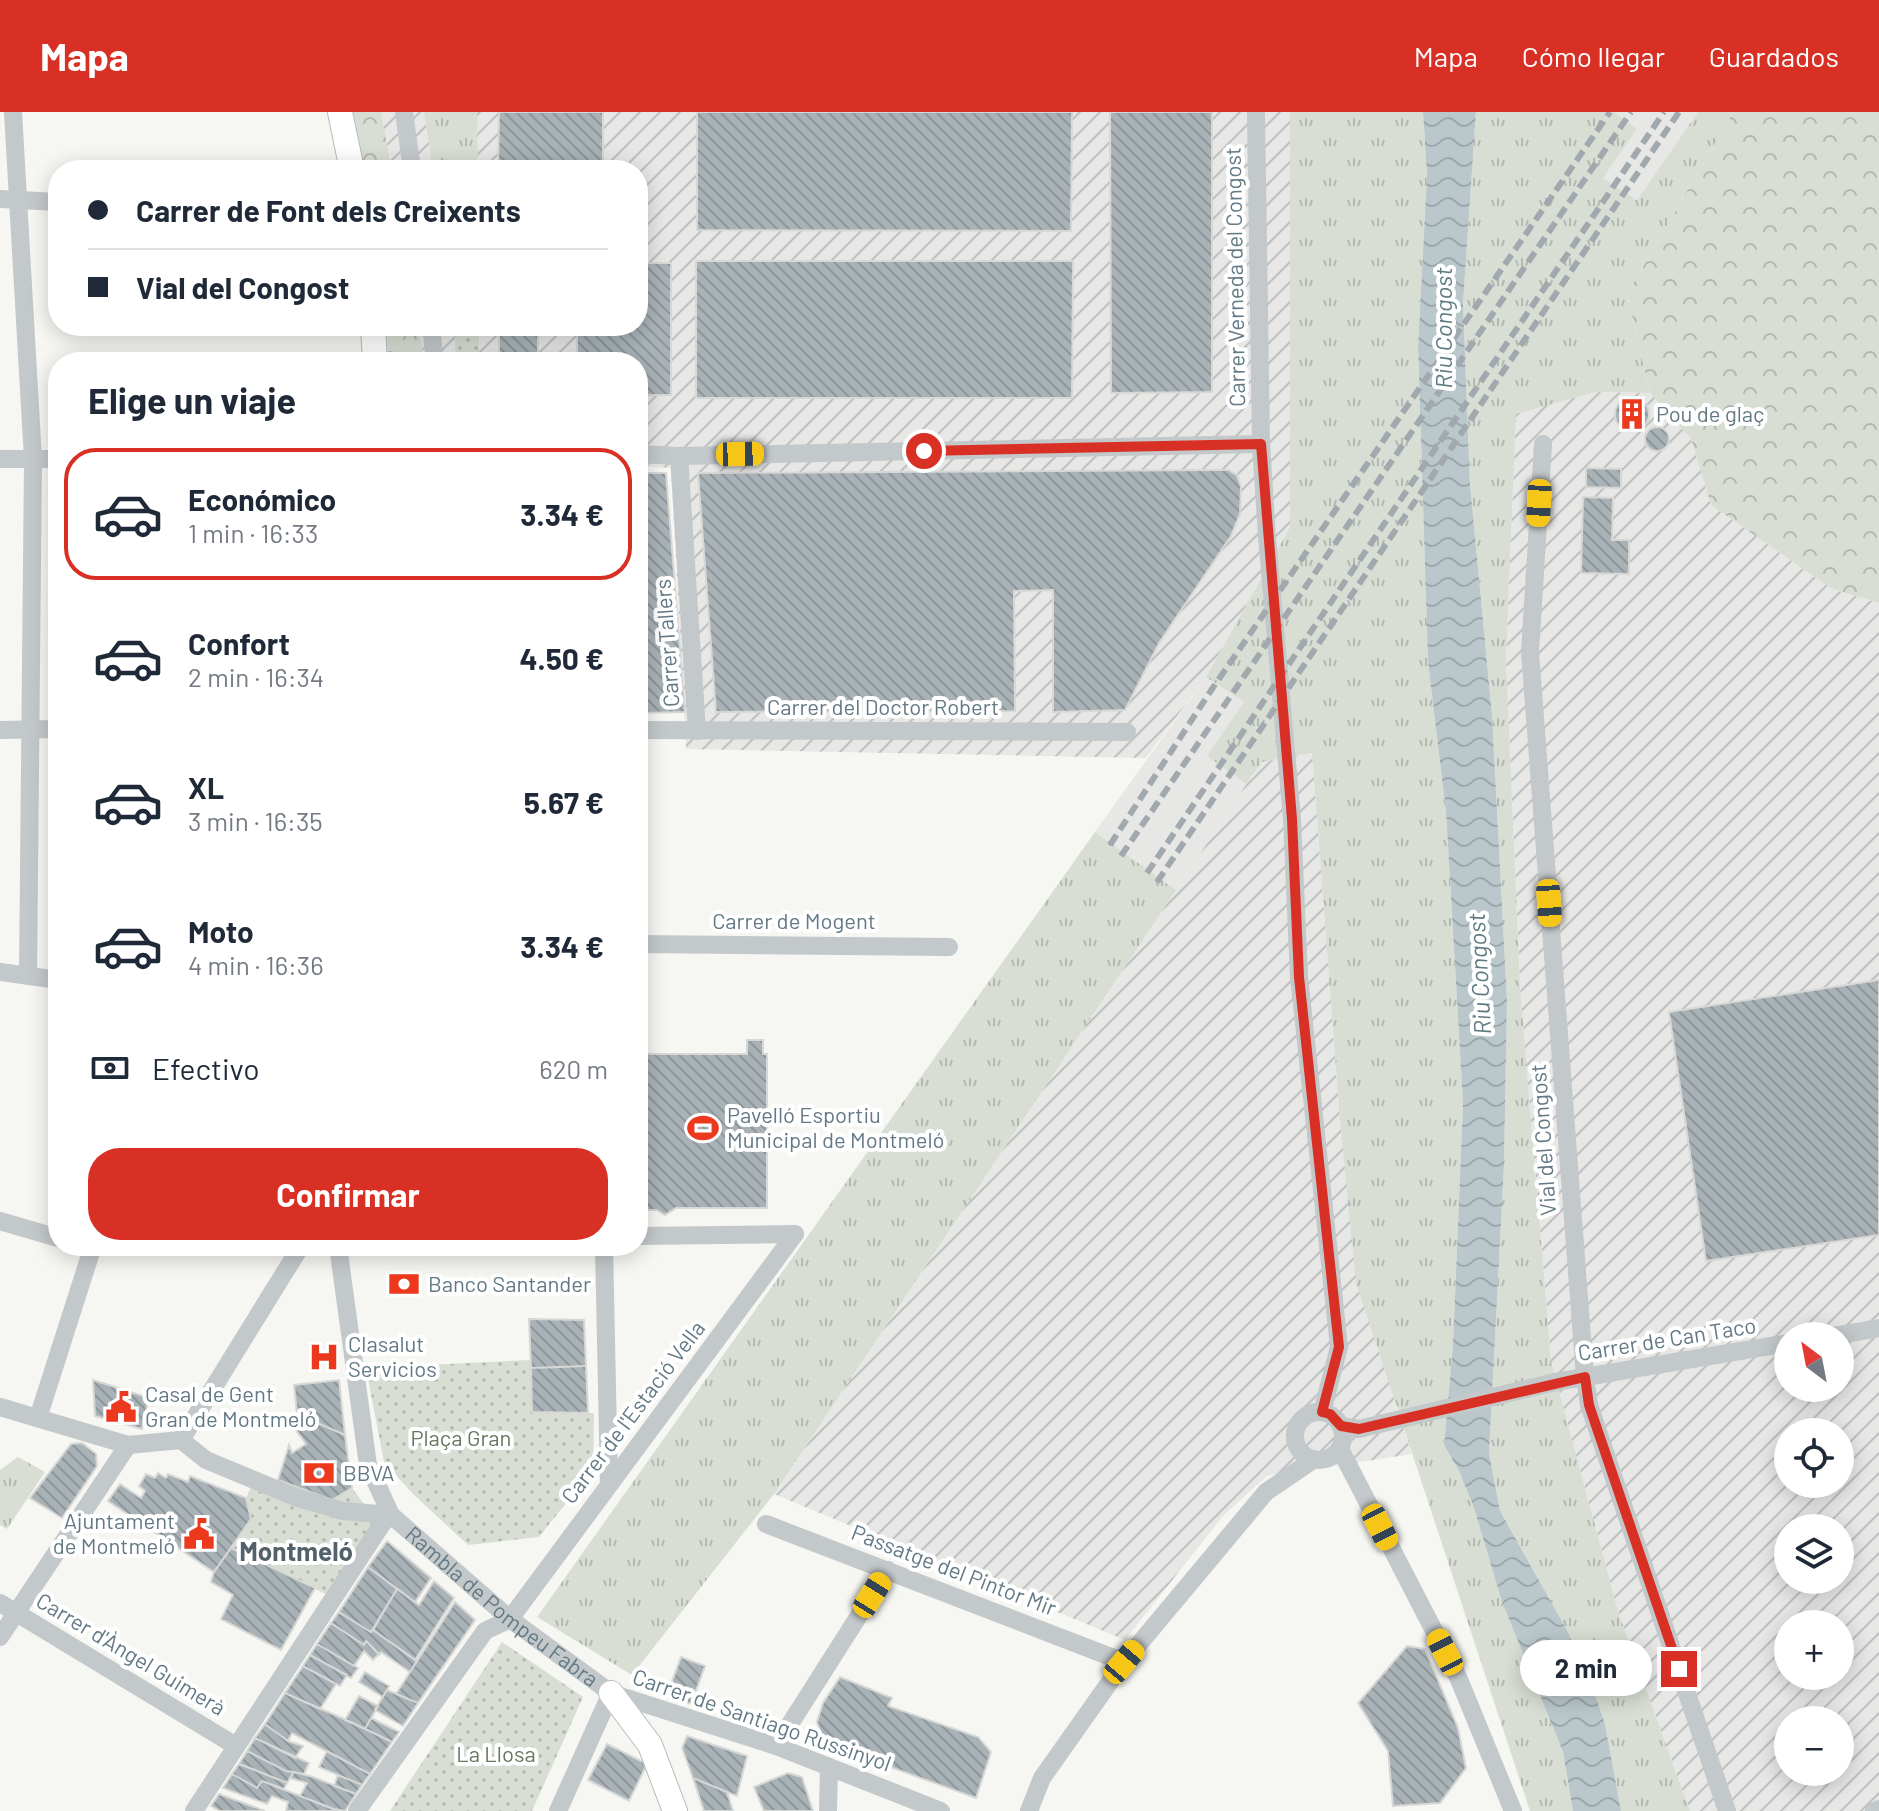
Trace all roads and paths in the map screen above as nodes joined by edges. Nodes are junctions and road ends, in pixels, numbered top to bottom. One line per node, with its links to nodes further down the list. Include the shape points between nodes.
1 (13, 112): 7 (street)
2 (340, 112): 5 (street)
3 (404, 112): 6 (street)
4 (1256, 112): 9 (street, Carrer Verneda del Congost)
5 (350, 160)
6 (411, 160)
7 (9, 199): 8 (street); 14 (street)
8 (48, 201)
9 (1261, 444): 12 (street); 39 (street, Carrer Verneda del Congost, via 1292,819 1299,977 1339,1347)
10 (1543, 444): 37 (street, Vial del Congost, via 1530,652)
11 (648, 454): 12 (street)
12 (679, 456): 20 (street, Carrer Tallers)
13 (0, 459): 14 (street)
14 (33, 459): 15 (street); 18 (street)
15 (48, 459)
16 (48, 729): 18 (street)
17 (0, 730): 18 (street)
18 (32, 730): 25 (street)
19 (648, 730): 20 (street, Carrer del Doctor Robert)
20 (697, 731): 21 (street, Carrer del Doctor Robert)
21 (1127, 732)
22 (648, 944): 23 (street, Carrer de Mogent)
23 (949, 947)
24 (0, 972): 25 (street)
25 (28, 976): 26 (street)
26 (48, 979)
27 (0, 1221): 28 (street)
28 (48, 1235)
29 (648, 1236): 46 (street, Carrer de l'Estació Vella, via 795,1234)
30 (87, 1256): 40 (street)
31 (295, 1256): 42 (street)
32 (339, 1256): 47 (street, Rambla de Pompeu Fabra, via 368,1465)
33 (604, 1256): 46 (street)
34 (1879, 1328): 35 (street)
35 (1854, 1332)
36 (1774, 1345): 37 (street, Carrer de Can Taco)
37 (1585, 1377): 41 (street, Carrer de Can Taco, via 1359,1429); 68 (street, Vial del Congost, via 1589,1405)
38 (0, 1407): 40 (street)
39 (1322, 1412): 41 (street); 45 (street, via 1305,1418 1296,1431 1298,1448)
40 (38, 1418): 43 (street)
41 (1341, 1426): 44 (street)
42 (181, 1440): 43 (street); 47 (street, via 206,1460 295,1497 343,1511)
43 (128, 1445): 50 (street)
44 (1340, 1449): 45 (street, via 1329,1458); 67 (street, via 1458,1677)
45 (1313, 1460): 53 (street, via 1266,1492)
46 (609, 1483): 51 (street, Carrer de l'Estació Vella)
47 (391, 1515): 51 (street, Rambla de Pompeu Fabra); 57 (street)
48 (766, 1524): 49 (street, Passatge del Pintor Mir)
49 (888, 1570): 53 (street, Passatge del Pintor Mir); 58 (street)
50 (8, 1608): 52 (street); 57 (street, Carrer d'Àngel Guimerà)
51 (510, 1619): 54 (street, Rambla de Pompeu Fabra); 61 (street, Carrer de l'Estació Vella, via 485,1631)
52 (0, 1637)
53 (1124, 1662): 66 (street, via 1042,1778)
54 (611, 1693): 55 (street, Carrer de Santiago Russinyol); 56 (street, Rambla de Pompeu Fabra); 62 (street)
55 (674, 1714): 56 (street, via 657,1722); 58 (street, Carrer de Santiago Russinyol)
56 (650, 1745): 63 (street, Rambla de Pompeu Fabra)
57 (236, 1746): 60 (street)
58 (776, 1746): 59 (street, Carrer de Santiago Russinyol)
59 (829, 1767): 64 (street); 65 (street, Carrer de Santiago Russinyol)
60 (194, 1811)
61 (357, 1811)
62 (558, 1811)
63 (675, 1811)
64 (828, 1811)
65 (941, 1811)
66 (1029, 1811)
67 (1513, 1811)
68 (1727, 1811)

